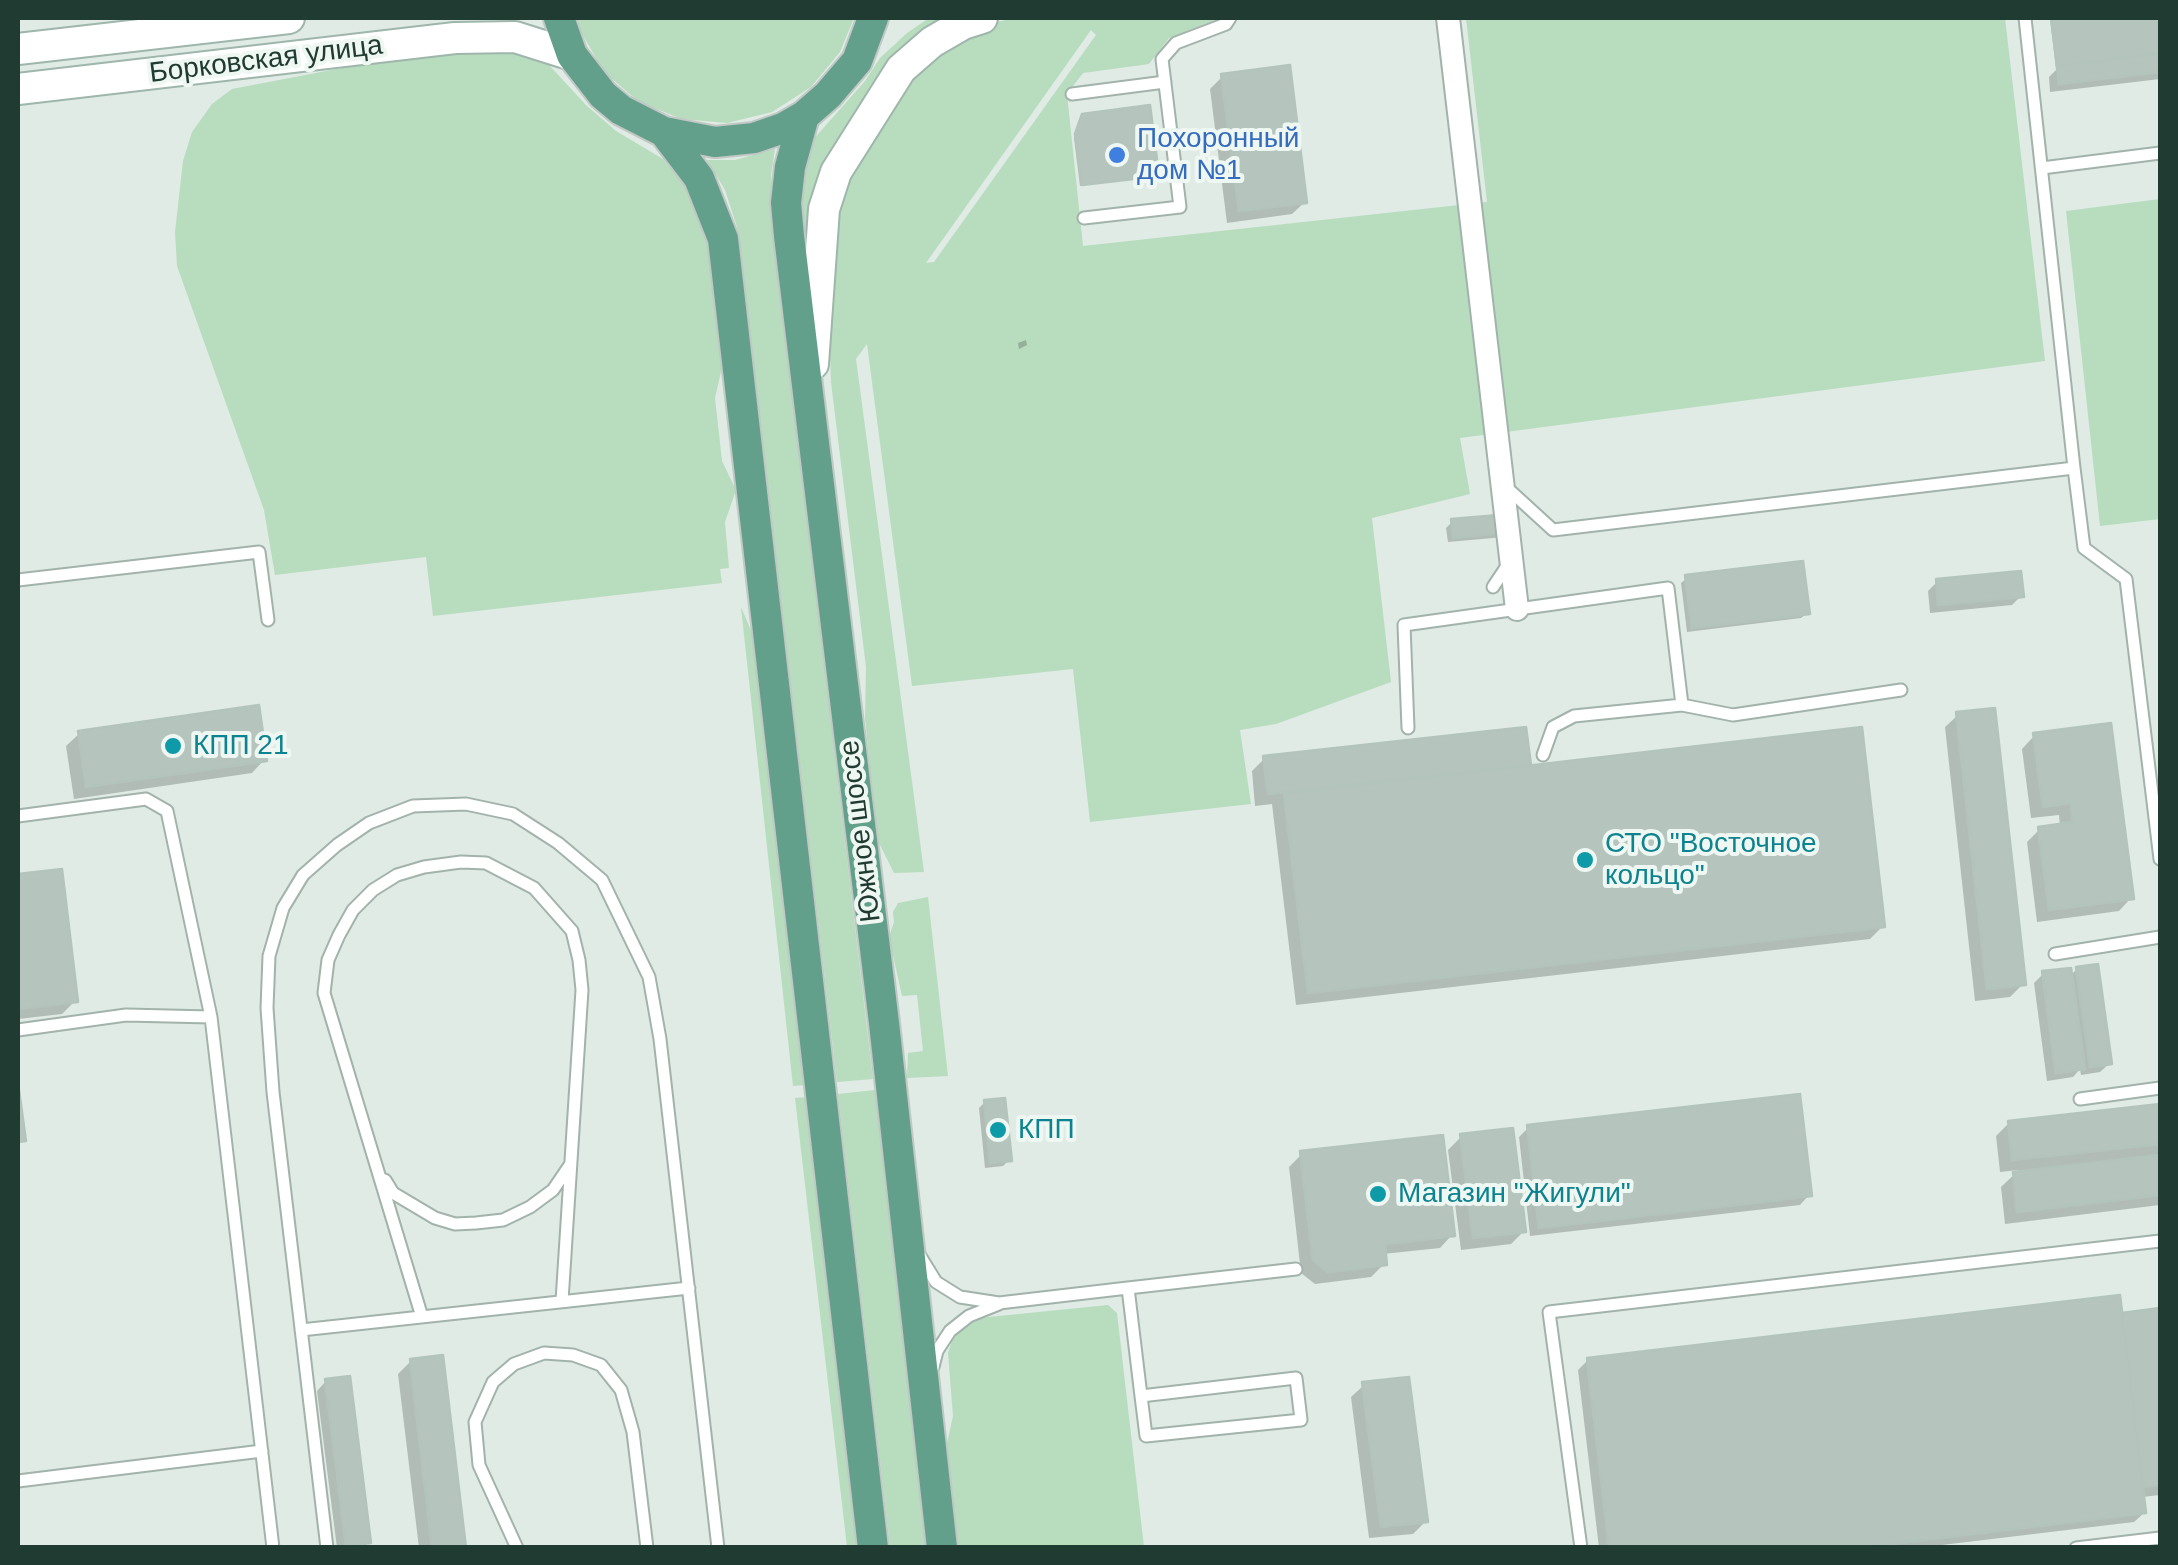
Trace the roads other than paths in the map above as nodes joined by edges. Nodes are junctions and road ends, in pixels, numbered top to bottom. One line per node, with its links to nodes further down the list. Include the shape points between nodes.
1 (288, 18): 8 (main road, Борковская улица)
2 (559, 18): 10 (main road)
3 (874, 18): 14 (main road, via 856,62)
4 (982, 18): 19 (main road, via 932,42 902,69 836,172 818,264)
5 (1230, 18): 11 (lane, via 1176,44 1162,58)
6 (1448, 18): 21 (street)
7 (2025, 18): 17 (lane)
8 (236, 22): 9 (main road, Борковская улица)
9 (18, 49)
10 (572, 55): 12 (main road, Борковская улица, via 515,37 471,37); 15 (main road, via 620,110)
11 (1165, 82): 13 (lane); 18 (lane, via 1180,207)
12 (18, 89)
13 (1072, 94)
14 (804, 116): 15 (main road, via 733,141); 19 (main road, Южное шоссе, via 786,203)
15 (664, 132): 60 (main road, via 699,178 722,239)
16 (2160, 153): 17 (lane)
17 (2042, 168): 20 (lane)
18 (1084, 218)
19 (817, 467): 41 (main road, Южное шоссе)
20 (2074, 468): 21 (lane, via 1553,530); 32 (lane, via 2084,548 2126,579)
21 (1503, 484): 22 (street)
22 (1511, 559): 24 (lane); 25 (street)
23 (18, 580): 26 (lane, via 259,552)
24 (1492, 587)
25 (1517, 609): 28 (lane, via 1668,588); 29 (lane, via 1404,625)
26 (268, 620)
27 (1901, 690): 28 (lane, via 1734,715)
28 (1682, 704): 30 (lane, via 1574,716 1552,727)
29 (1408, 728)
30 (1543, 755)
31 (18, 816): 35 (lane, via 146,798 166,811)
32 (2160, 859)
33 (2160, 937): 34 (lane)
34 (2055, 954)
35 (211, 1017): 36 (lane, via 126,1015); 52 (lane)
36 (18, 1030)
37 (2160, 1088): 38 (lane)
38 (2080, 1099)
39 (571, 1164): 40 (lane, via 530,1207 503,1220 465,1224 414,1208); 40 (lane, via 582,990 572,931 534,888 486,863 461,862 424,867 373,890 353,910 328,960 324,993); 46 (lane)
40 (378, 1168): 48 (lane)
41 (905, 1221): 47 (lane, via 936,1282 960,1297); 51 (main road, Южное шоссе)
42 (2160, 1241): 62 (lane, via 1550,1312)
43 (1296, 1269): 45 (lane)
44 (689, 1288): 46 (lane); 49 (lane, via 649,977 602,880 513,814 466,804 413,806 369,823 303,875 283,908 269,956 274,1092); 59 (lane)
45 (1128, 1288): 47 (lane); 50 (lane)
46 (562, 1301): 48 (lane)
47 (999, 1304): 51 (lane, via 969,1316 936,1350)
48 (422, 1316): 49 (lane)
49 (301, 1330): 56 (lane)
50 (1141, 1396): 50 (lane, via 1146,1436 1300,1420 1296,1378)
51 (927, 1416): 61 (main road, Южное шоссе)
52 (262, 1451): 53 (lane); 55 (lane)
53 (18, 1481)
54 (2160, 1538): 63 (lane)
55 (273, 1548)
56 (327, 1548)
57 (517, 1548): 58 (lane, via 479,1465 475,1422 493,1382 514,1364 544,1353 601,1365 621,1390 633,1432)
58 (647, 1548)
59 (718, 1548)
60 (873, 1548)
61 (942, 1548)
62 (1581, 1548)
63 (2076, 1548)

